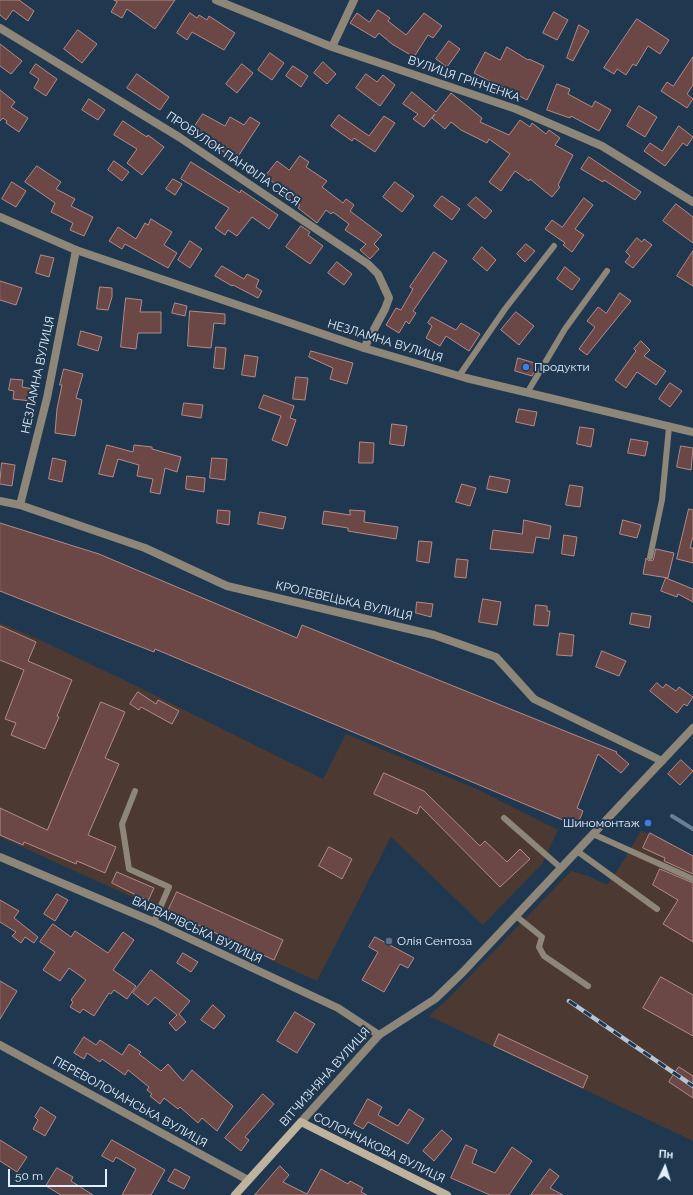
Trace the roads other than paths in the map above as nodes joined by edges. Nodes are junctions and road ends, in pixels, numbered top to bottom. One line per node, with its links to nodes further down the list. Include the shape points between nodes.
1 (216, 0): 4 (street, ВУЛИЦЯ ГРІНЧЕНКА)
2 (354, 0): 4 (street)
3 (0, 28): 10 (street, ПРОВУЛОК ПАНФІЛА СЕСЯ, via 179,137 368,264 378,274 389,298)
4 (332, 47): 5 (street, ВУЛИЦЯ ГРІНЧЕНКА, via 516,109 602,146)
5 (693, 202)
6 (0, 217): 8 (street, НЕЗЛАМНА ВУЛИЦЯ)
7 (554, 246): 11 (lane, via 505,309)
8 (76, 250): 10 (street, НЕЗЛАМНА ВУЛИЦЯ); 16 (street, НЕЗЛАМНА ВУЛИЦЯ, via 47,398)
9 (607, 271): 12 (lane, via 565,329)
10 (364, 348): 11 (street, НЕЗЛАМНА ВУЛИЦЯ)
11 (459, 376): 12 (street, НЕЗЛАМНА ВУЛИЦЯ)
12 (527, 393): 13 (street, НЕЗЛАМНА ВУЛИЦЯ)
13 (669, 427): 14 (street, НЕЗЛАМНА ВУЛИЦЯ); 17 (lane, via 662,500)
14 (693, 432)
15 (0, 501): 16 (street, КРОЛЕВЕЦЬКА ВУЛИЦЯ)
16 (20, 505): 19 (street, КРОЛЕВЕЦЬКА ВУЛИЦЯ, via 145,548 227,586 434,635 496,657 534,699)
17 (650, 558)
18 (693, 728): 19 (street, ВІТЧИЗНЯНА ВУЛИЦЯ)
19 (662, 761): 22 (street, ВІТЧИЗНЯНА ВУЛИЦЯ)
20 (135, 791): 29 (lane, via 122,824 129,869 169,887)
21 (504, 818): 25 (lane)
22 (593, 834): 23 (street, ВІТЧИЗНЯНА ВУЛИЦЯ); 26 (lane)
23 (577, 851): 25 (street, ВІТЧИЗНЯНА ВУЛИЦЯ); 27 (lane)
24 (0, 857): 29 (street, ВАРВАРІВСЬКА ВУЛИЦЯ)
25 (561, 868): 28 (street, ВІТЧИЗНЯНА ВУЛИЦЯ)
26 (693, 879)
27 (657, 909)
28 (516, 916): 30 (lane, via 542,937 539,947 544,956); 31 (street, ВІТЧИЗНЯНА ВУЛИЦЯ, via 435,999)
29 (154, 922): 31 (street, ВАРВАРІВСЬКА ВУЛИЦЯ, via 338,1008)
30 (588, 986)
31 (379, 1036): 33 (street, ВІТЧИЗНЯНА ВУЛИЦЯ)
32 (0, 1045): 34 (street, ПЕРЕВОЛОЧАНСЬКА ВУЛИЦЯ)
33 (301, 1122): 34 (main road, ВІТЧИЗНЯНА ВУЛИЦЯ); 36 (main road, СОЛОНЧАКОВА ВУЛИЦЯ)
34 (248, 1180): 35 (main road, ВІТЧИЗНЯНА ВУЛИЦЯ)
35 (235, 1195)
36 (447, 1195)

